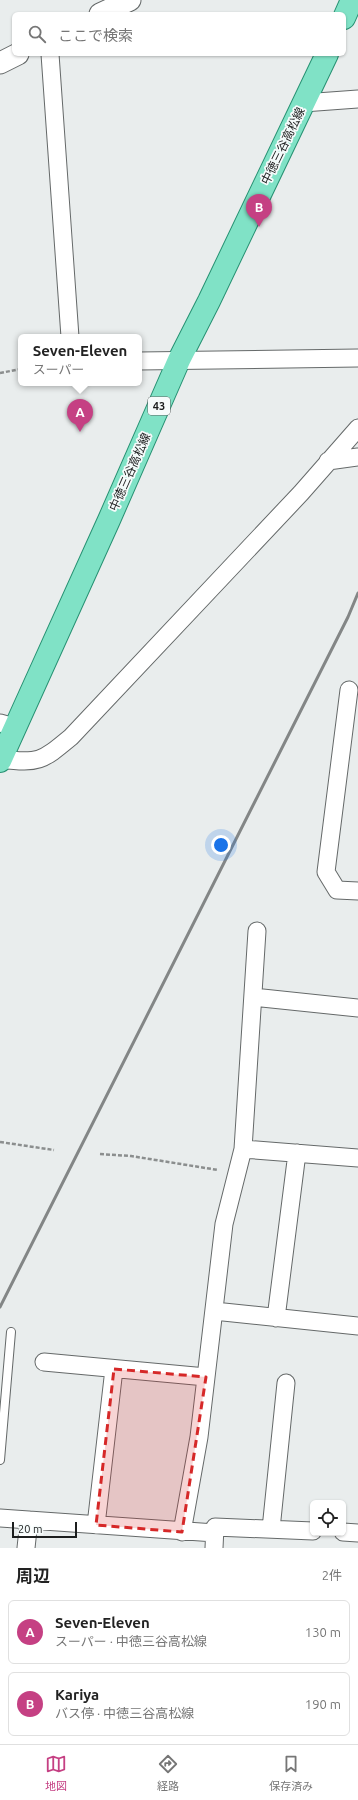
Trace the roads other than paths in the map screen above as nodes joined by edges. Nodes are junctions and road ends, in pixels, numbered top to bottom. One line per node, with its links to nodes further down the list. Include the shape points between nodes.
1 (130, 0): 3 (street)
2 (352, 0): 4 (main road)
3 (105, 8)
4 (346, 14)
5 (14, 56): 8 (street)
6 (50, 56): 11 (street)
7 (326, 56): 10 (main road, 中徳三谷高松線 / 43)
8 (0, 63)
9 (358, 99): 10 (street)
10 (303, 104): 13 (main road, 中徳三谷高松線 / 43)
11 (70, 334)
12 (358, 358): 13 (street)
13 (179, 360): 14 (street); 19 (main road, 中徳三谷高松線 / 43, via 109,520)
14 (142, 361)
15 (358, 428): 17 (street)
16 (358, 457): 17 (street)
17 (328, 462): 20 (street, via 71,737 48,756 27,762)
18 (349, 690): 21 (street, via 326,872 337,890)
19 (7, 725): 20 (main road, 中徳三谷高松線 / 43)
20 (0, 760)
21 (358, 891)
22 (257, 931): 23 (street)
23 (253, 997): 24 (street); 25 (street)
24 (358, 1008)
25 (243, 1149): 26 (street); 28 (street, via 224,1224)
26 (297, 1154): 27 (street); 29 (street)
27 (358, 1158)
28 (214, 1311): 29 (street); 34 (street)
29 (276, 1318): 30 (street)
30 (358, 1326)
31 (11, 1332): 36 (lane)
32 (44, 1362): 33 (street)
33 (114, 1369): 34 (street); 39 (street)
34 (206, 1377): 42 (street, via 199,1437)
35 (286, 1383): 40 (street)
36 (0, 1460)
37 (0, 1518): 38 (street)
38 (29, 1520): 39 (street); 46 (street)
39 (96, 1525): 42 (street)
40 (271, 1529): 41 (street); 45 (street, via 215,1527)
41 (310, 1531)
42 (182, 1532): 45 (street)
43 (346, 1532): 44 (street)
44 (358, 1533)
45 (214, 1541)
46 (26, 1548)

